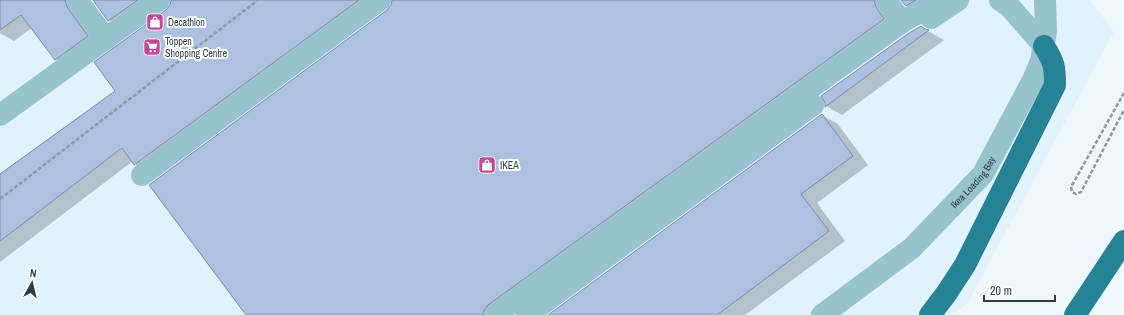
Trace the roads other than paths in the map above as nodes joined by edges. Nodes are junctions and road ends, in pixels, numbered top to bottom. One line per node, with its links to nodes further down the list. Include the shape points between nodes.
1 (76, 0): 10 (lane)
2 (159, 0): 10 (lane)
3 (380, 0): 13 (lane)
4 (886, 0): 9 (lane)
5 (958, 0): 16 (lane)
6 (1000, 0): 11 (lane, via 1009,6)
7 (1045, 0): 11 (lane, Ikea Loading Bay)
8 (933, 4): 9 (lane)
9 (902, 22): 15 (lane)
10 (106, 39): 12 (lane)
11 (1044, 46): 17 (lane, Ikea Loading Bay, via 1033,80 984,174 912,248); 18 (highway, via 1053,60 1055,86 965,265)
12 (0, 115)
13 (142, 175)
14 (1124, 241): 19 (highway)
15 (494, 315)
16 (527, 315)
17 (822, 315)
18 (930, 315)
19 (1075, 315)

